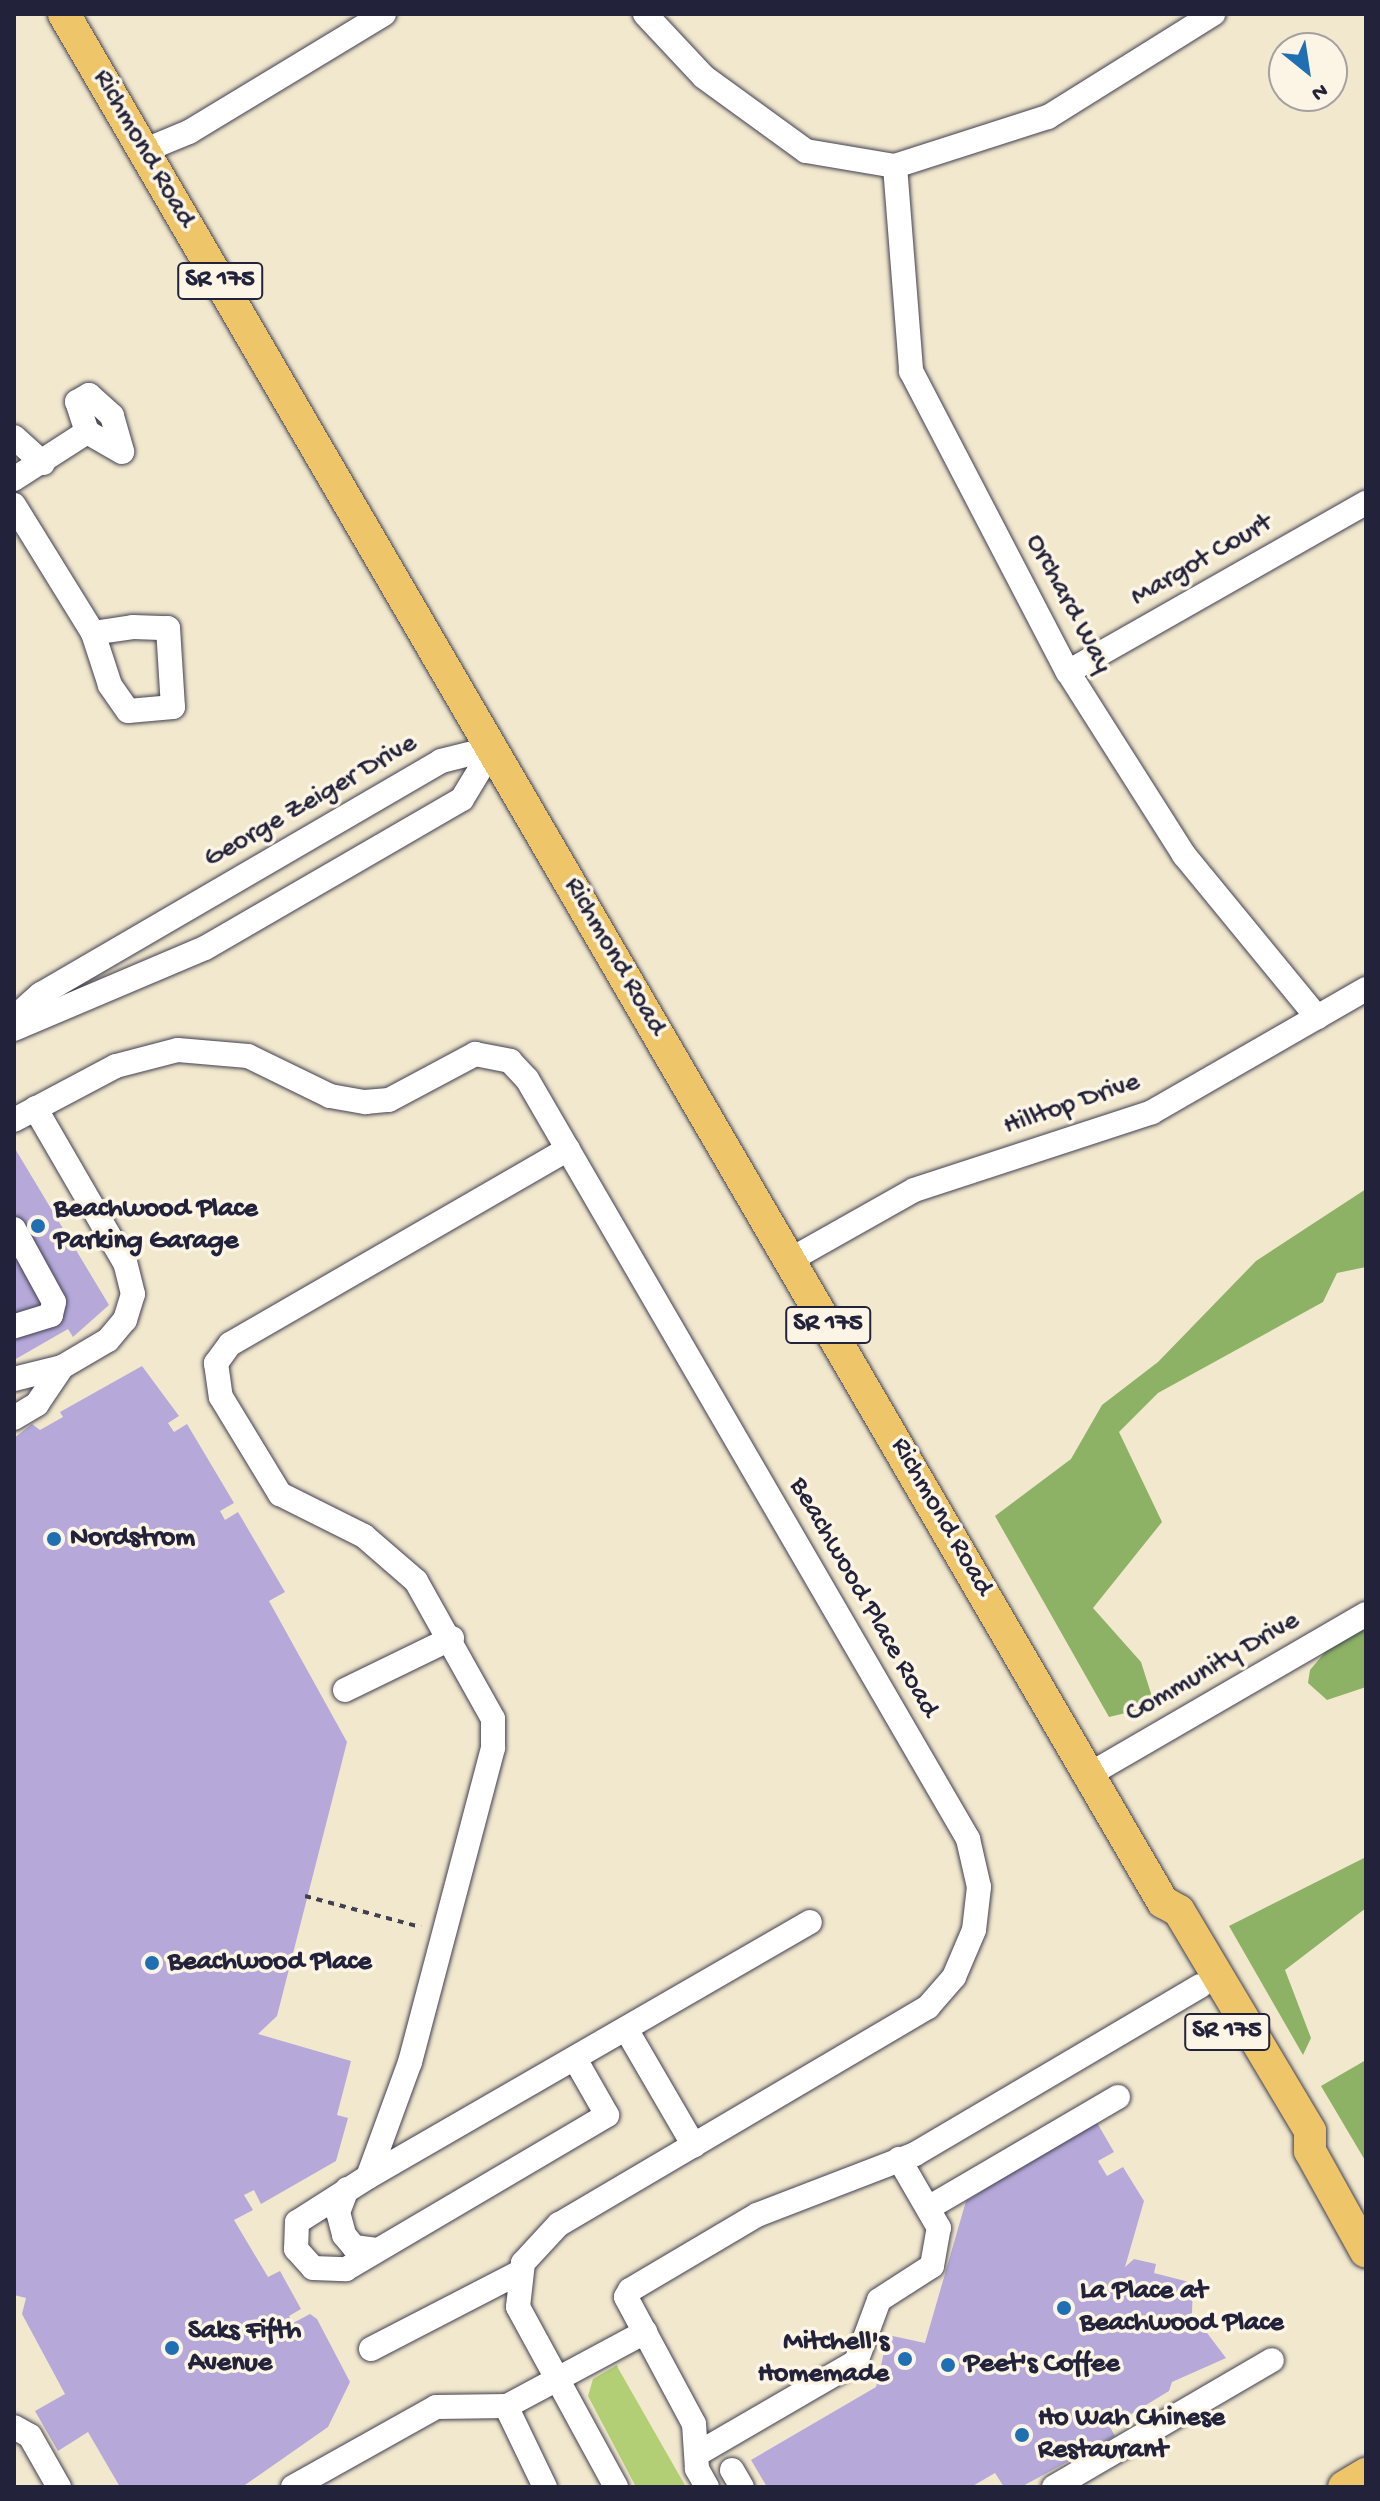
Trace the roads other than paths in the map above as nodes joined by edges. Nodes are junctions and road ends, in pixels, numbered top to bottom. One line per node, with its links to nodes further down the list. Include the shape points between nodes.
1 (64, 14): 5 (main road, Richmond Road / SR 175)
2 (384, 14): 5 (street, via 189,132)
3 (645, 14): 6 (street, via 704,77 806,151)
4 (1213, 14): 6 (street, via 1048,117)
5 (143, 151): 15 (main road, Richmond Road / SR 175)
6 (895, 166): 14 (street, Orchard Way, via 911,371)
7 (87, 432): 9 (street)
8 (14, 437): 9 (street)
9 (43, 463): 10 (street)
10 (14, 479)
11 (1366, 503): 14 (street, Margot Court)
12 (14, 505): 13 (street)
13 (93, 633)
14 (1068, 672): 17 (street, Orchard Way, via 1184,855)
15 (493, 748): 18 (street, George Zeiger Drive, via 441,761 41,994); 19 (street, via 462,799 205,948); 24 (main road, Richmond Road / SR 175)
16 (1366, 989): 17 (street, Hilltop Drive)
17 (1317, 1017): 24 (street, Hilltop Drive, via 1152,1112 914,1190)
18 (14, 1018)
19 (14, 1029)
20 (35, 1108): 21 (street, Beachwood Place Road); 22 (street, Beachwood Place Road, via 116,1066 178,1050 248,1056 330,1096 365,1102 389,1100 462,1059 488,1053 519,1069); 26 (street, via 125,1263 133,1294 118,1331)
21 (14, 1120)
22 (568, 1149): 30 (street, via 230,1344 216,1363 221,1397 280,1494 384,1551 425,1592); 39 (street, Beachwood Place Road, via 957,1820 979,1887 968,1952 928,2007)
23 (14, 1229): 25 (street, via 54,1309 33,1326)
24 (790, 1260): 32 (main road, Richmond Road / SR 175)
25 (14, 1326)
26 (62, 1367): 27 (street); 28 (street, via 37,1404)
27 (14, 1379)
28 (14, 1418)
29 (1366, 1614): 32 (street, Community Drive)
30 (452, 1638): 31 (street); 42 (street, via 491,1708 493,1748 410,2062)
31 (345, 1690)
32 (1090, 1774): 33 (main road, Richmond Road / SR 175)
33 (1163, 1902): 35 (main road, Richmond Road / SR 175, via 1162,1921); 40 (main road, Richmond Road / SR 175, via 1179,1911 1310,2131)
34 (810, 1922): 36 (street)
35 (1200, 1986): 40 (main road, Richmond Road / SR 175, via 1292,2142); 41 (street)
36 (626, 2029): 37 (street); 39 (street)
37 (575, 2059): 42 (street); 44 (street, via 607,2115)
38 (1118, 2097): 43 (street)
39 (694, 2146): 46 (street, Beachwood Place Road, via 559,2224 532,2246)
40 (1310, 2151): 45 (main road, Richmond Road / SR 175)
41 (899, 2159): 43 (street); 47 (street, via 757,2215 630,2290 626,2297)
42 (358, 2183): 44 (street, via 338,2212 344,2235 354,2247); 44 (street, via 299,2218 298,2252 313,2268 331,2272)
43 (928, 2208): 53 (street, via 939,2232 932,2266 884,2294 860,2359)
44 (377, 2250)
45 (1366, 2252)
46 (520, 2272): 48 (street); 50 (street, via 518,2307)
47 (645, 2332): 50 (street); 53 (street, via 687,2406)
48 (371, 2349)
49 (1272, 2360): 60 (street)
50 (557, 2381): 51 (street); 58 (street)
51 (506, 2406): 56 (street, via 436,2407); 57 (street)
52 (14, 2427): 55 (street, via 30,2436)
53 (697, 2454): 59 (street)
54 (1366, 2474): 61 (main road)
55 (59, 2487)
56 (293, 2487)
57 (545, 2487)
58 (616, 2487)
59 (707, 2487)
60 (1054, 2487)
61 (1344, 2487)

